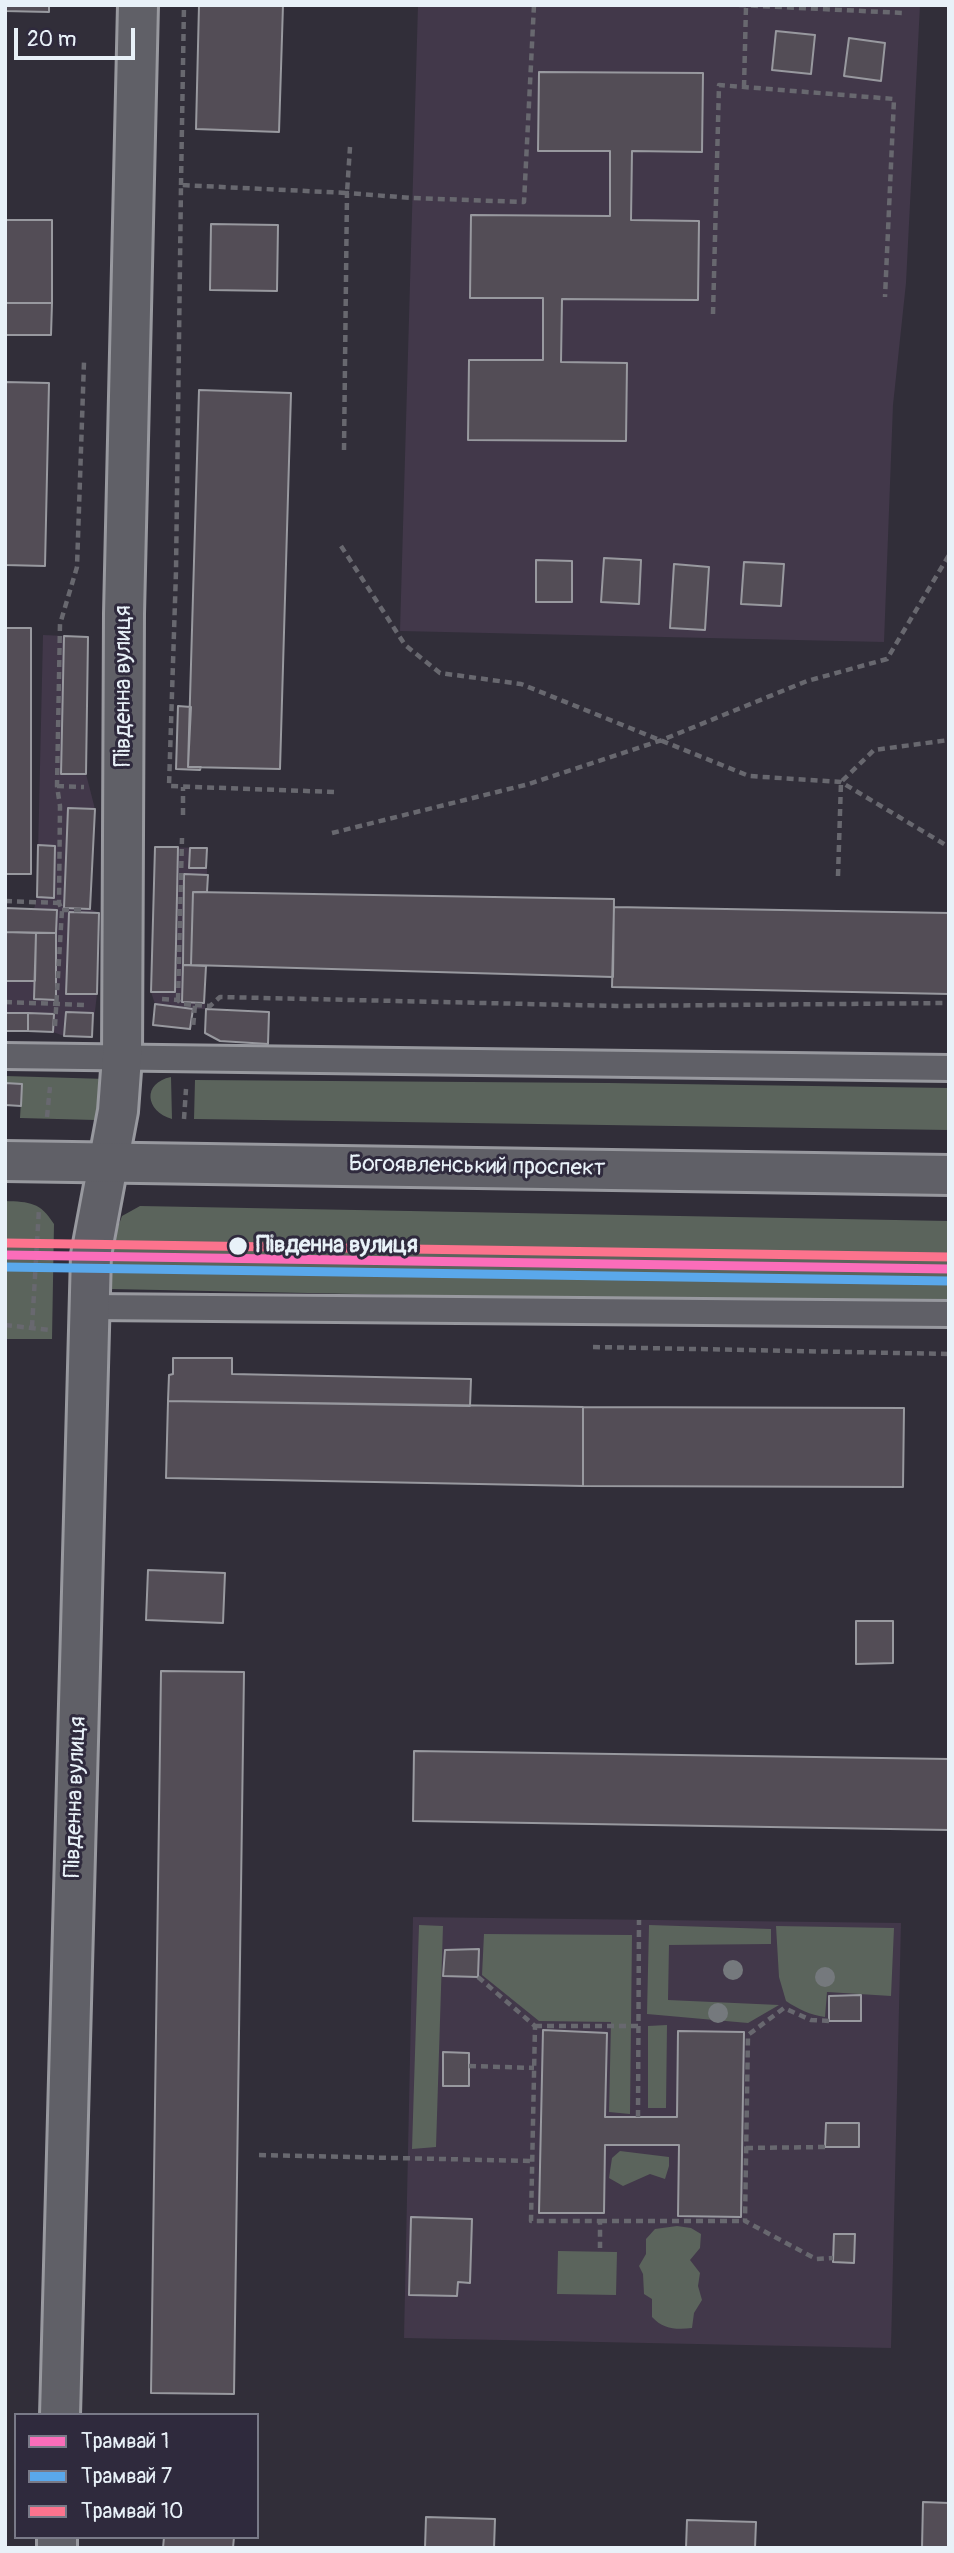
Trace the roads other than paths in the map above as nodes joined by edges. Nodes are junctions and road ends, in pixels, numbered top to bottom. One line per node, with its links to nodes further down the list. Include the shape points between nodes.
1 (138, 5): 3 (street, Південна вулиця, via 124,614)
2 (5, 1056): 3 (lane)
3 (122, 1057): 4 (lane); 6 (street, Південна вулиця, via 118,1111)
4 (949, 1068)
5 (5, 1161): 6 (street, Богоявленський проспект)
6 (107, 1162): 7 (street, Богоявленський проспект); 8 (street, Південна вулиця, via 91,1255)
7 (949, 1175)
8 (90, 1307): 9 (lane); 10 (street, Південна вулиця)
9 (949, 1314)
10 (60, 2413)

